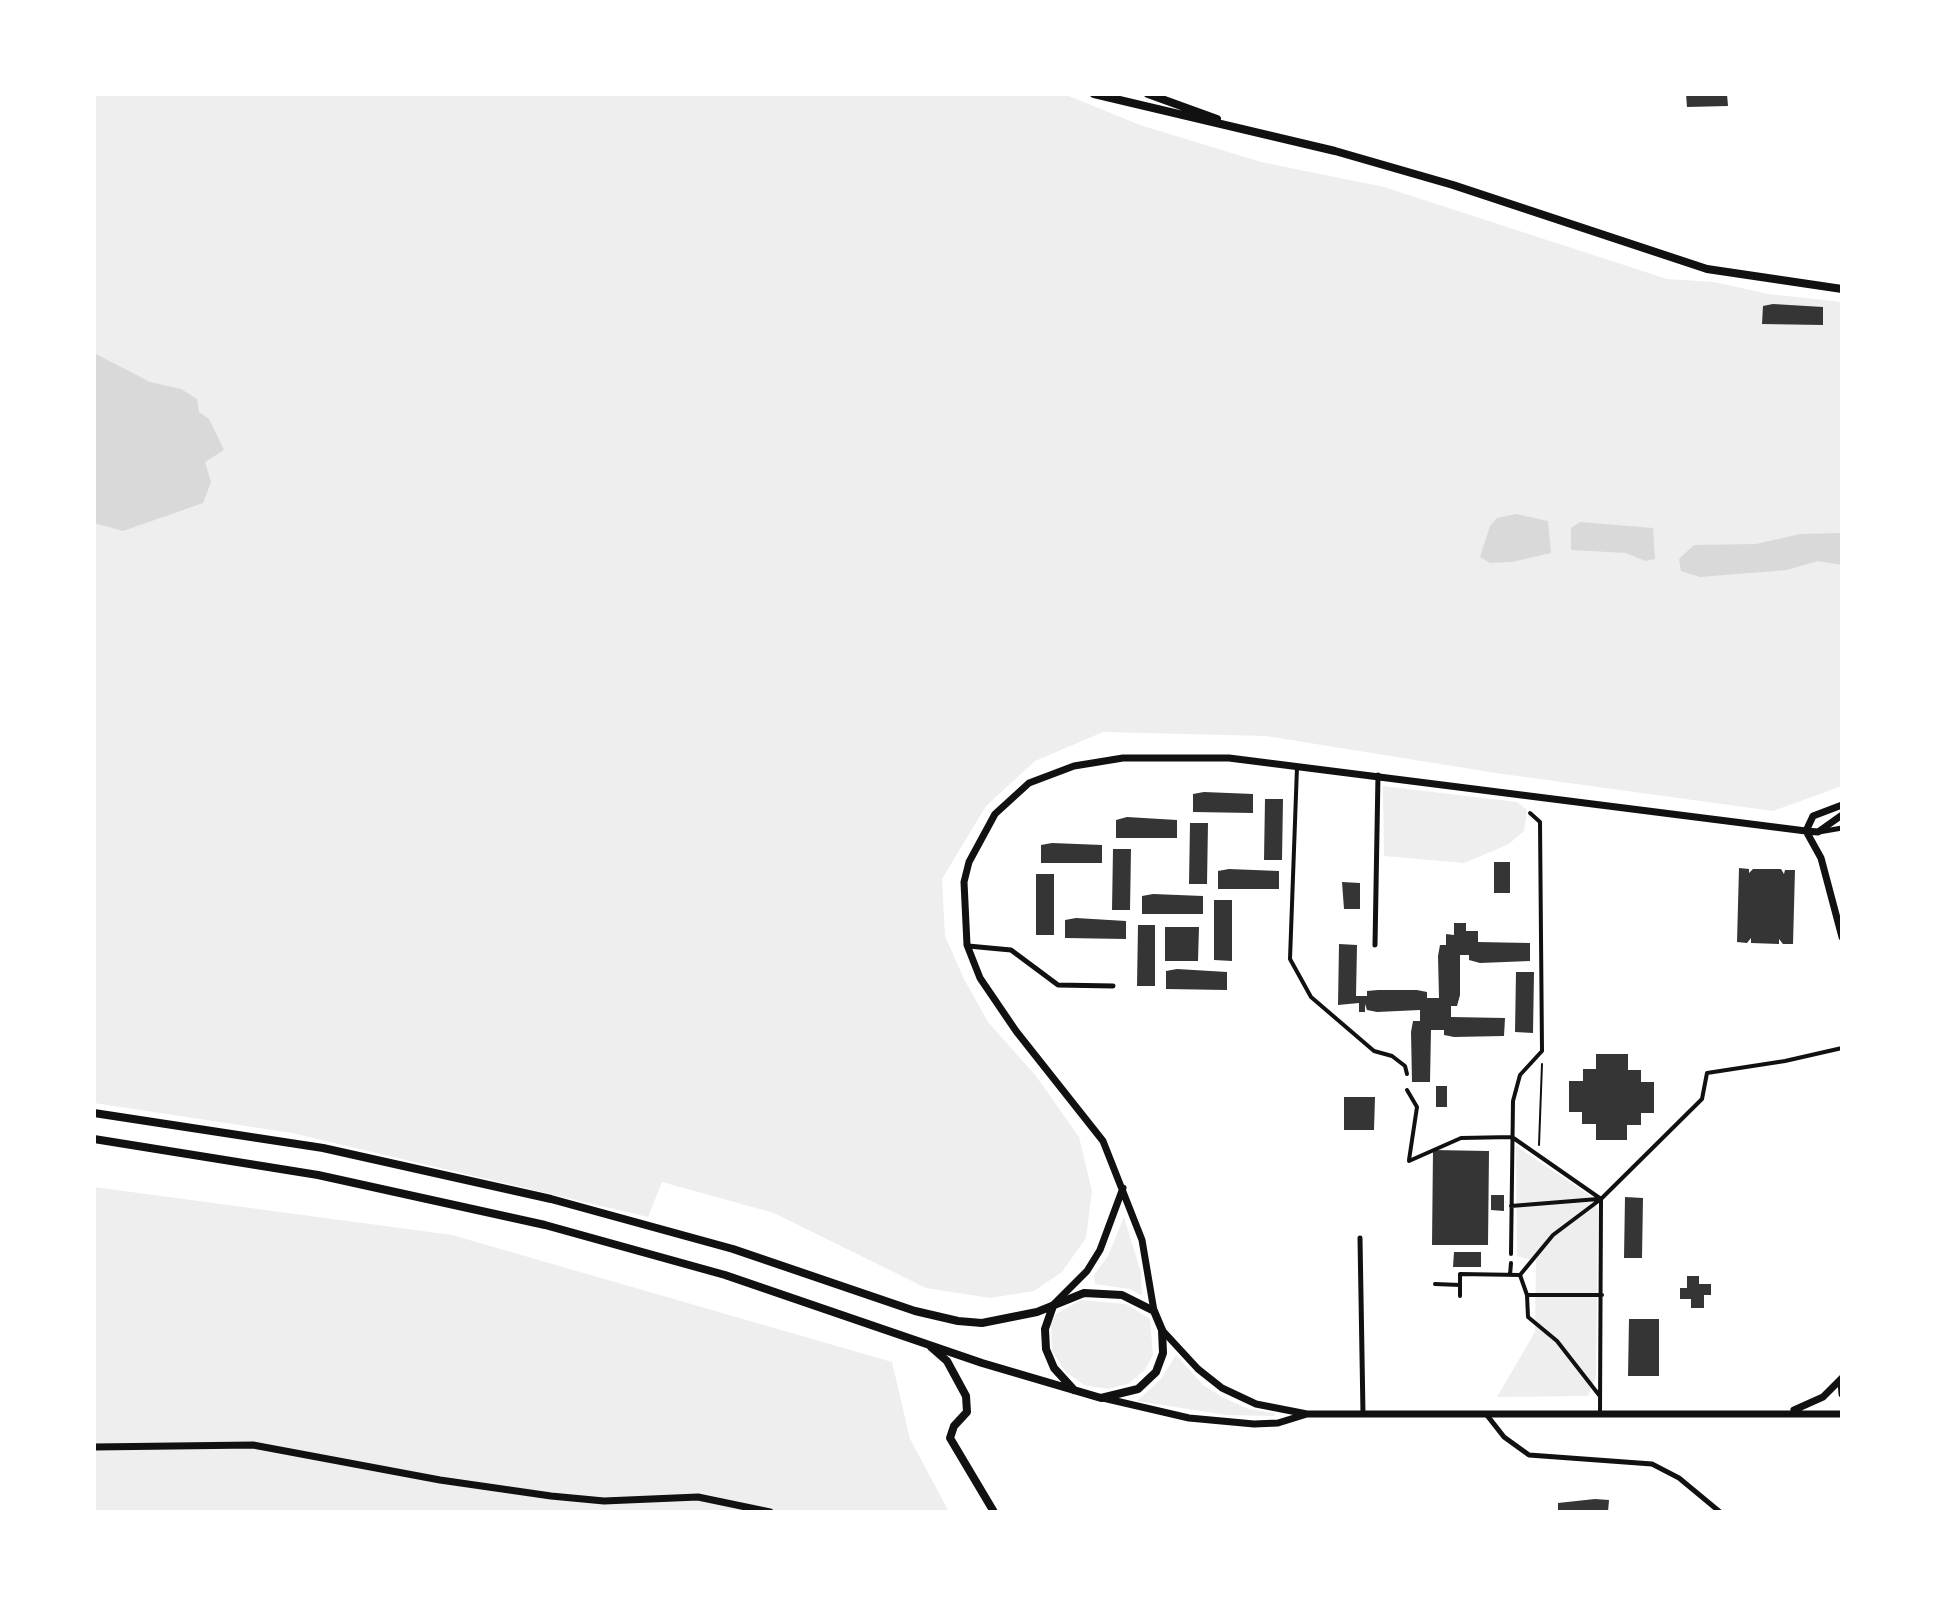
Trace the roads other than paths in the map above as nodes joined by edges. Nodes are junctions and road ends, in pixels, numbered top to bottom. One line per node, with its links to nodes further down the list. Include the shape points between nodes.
1 (1094, 94): 3 (main road)
2 (1148, 94): 4 (main road)
3 (1111, 96): 5 (main road)
4 (1159, 96): 6 (main road)
5 (1125, 98): 6 (main road)
6 (1229, 124): 7 (main road, via 1453,185 1707,269)
7 (1842, 289)
8 (1297, 765): 9 (street); 17 (street, via 1229,758 1123,758 1074,766 1029,783 995,814 969,862 964,882); 21 (street, via 1290,959 1311,997 1374,1051 1405,1066)
9 (1378, 775): 14 (street); 18 (street)
10 (1842, 805): 14 (street, via 1813,816)
11 (1530, 813): 24 (street, via 1540,822 1542,1051 1520,1075)
12 (1842, 815): 15 (street)
13 (1842, 828): 15 (street)
14 (1806, 831): 15 (street); 16 (street, via 1821,858)
15 (1818, 832)
16 (1842, 937)
17 (967, 945): 19 (street, via 1011,950 1058,985); 26 (street, via 980,978 1016,1031 1103,1141)
18 (1375, 945)
19 (1113, 986)
20 (1842, 1048): 27 (street, via 1707,1073 1702,1099)
21 (1407, 1074)
22 (1407, 1090): 24 (street, via 1417,1107 1409,1161 1461,1138)
23 (94, 1113): 39 (main road, via 323,1148 551,1199 733,1249 958,1321 982,1323)
24 (1512, 1137): 27 (street); 28 (street)
25 (94, 1139): 42 (main road, via 318,1175 545,1225 725,1275)
26 (1123, 1188): 39 (street, via 1100,1250); 40 (street, via 1142,1240)
27 (1601, 1199): 28 (street); 33 (street, via 1553,1235); 37 (street)
28 (1511, 1206): 30 (street)
29 (1360, 1238): 52 (street)
30 (1511, 1254)
31 (1511, 1263): 32 (street)
32 (1510, 1275): 33 (street); 35 (street, via 1460,1274)
33 (1520, 1275): 36 (street)
34 (1435, 1284): 35 (street)
35 (1460, 1285): 38 (street)
36 (1527, 1295): 37 (street); 46 (street, via 1528,1317 1557,1341)
37 (1602, 1295): 46 (street)
38 (1460, 1296)
39 (1053, 1306): 40 (main road, via 1070,1296 1106,1293 1132,1298); 44 (main road, via 1045,1329 1046,1349 1054,1368)
40 (1154, 1311): 41 (main road)
41 (1162, 1330): 47 (main road, via 1163,1353 1150,1379 1131,1392); 51 (street, via 1222,1388 1256,1404)
42 (928, 1344): 44 (main road); 56 (main road, via 947,1361 966,1396 968,1407 950,1438)
43 (1841, 1379): 45 (street); 50 (street, via 1823,1397)
44 (1074, 1390): 47 (main road)
45 (1842, 1394)
46 (1601, 1397): 48 (street)
47 (1101, 1398): 51 (street, via 1189,1418 1254,1424)
48 (1600, 1411): 49 (street); 50 (street)
49 (1484, 1412): 52 (street); 57 (street, via 1504,1437 1529,1455 1652,1464 1679,1478)
50 (1784, 1412): 53 (street)
51 (1307, 1414): 52 (street)
52 (1363, 1414)
53 (1842, 1414)
54 (94, 1447): 55 (street, via 253,1445 551,1496 604,1501 698,1497)
55 (770, 1512)
56 (994, 1512)
57 (1720, 1512)

